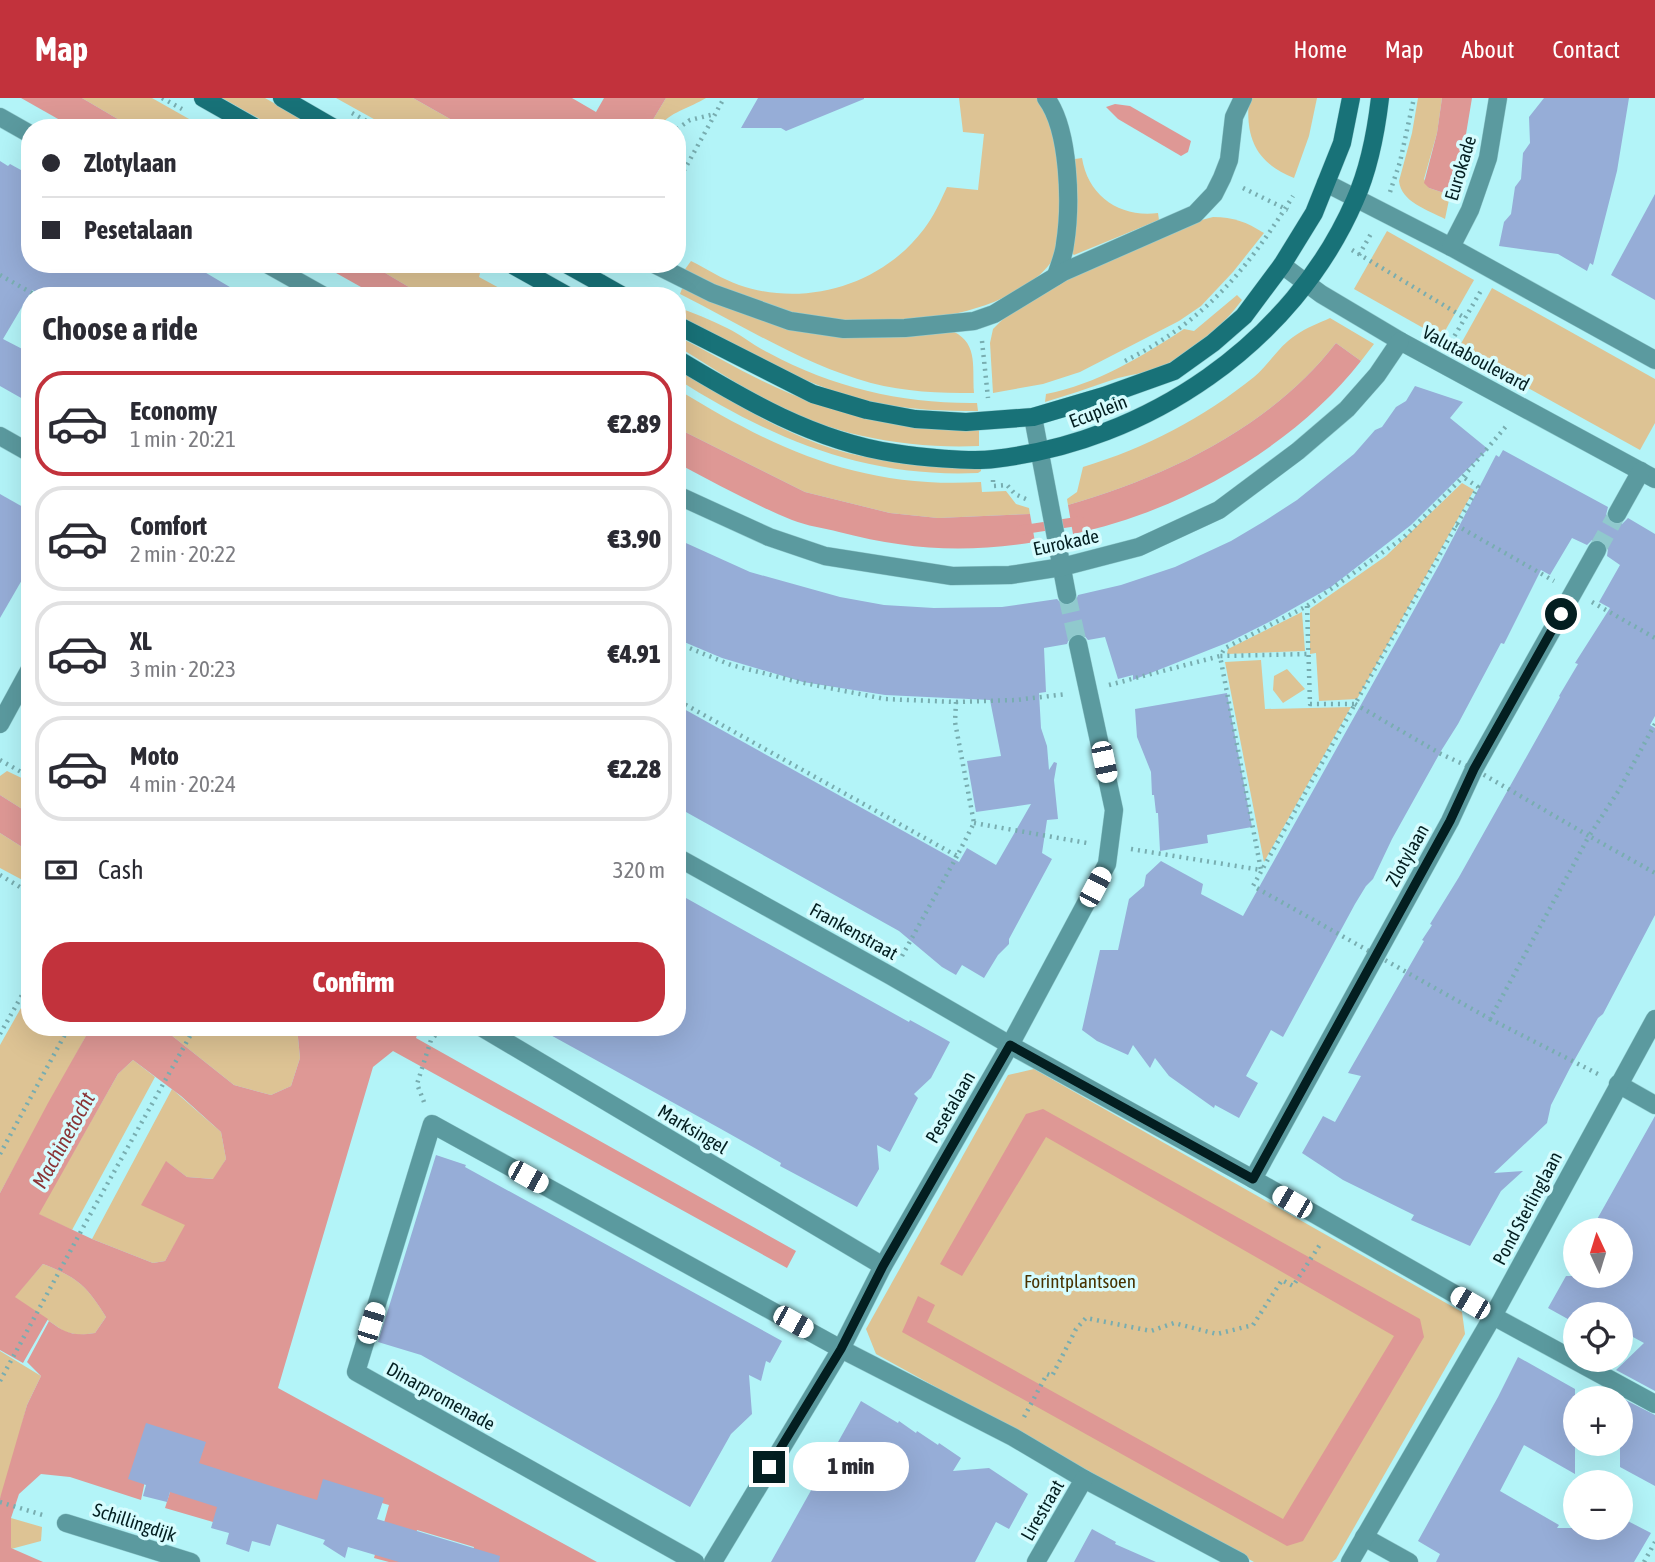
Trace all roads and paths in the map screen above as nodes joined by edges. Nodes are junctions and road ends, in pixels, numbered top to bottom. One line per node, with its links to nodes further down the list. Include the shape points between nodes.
1 (203, 98): 12 (main road)
2 (282, 98): 13 (main road)
3 (724, 98): 10 (path)
4 (1046, 98): 30 (street, via 1069,152 1065,246)
5 (1351, 98): 17 (main road, Ecuplein, via 1342,143)
6 (1380, 98): 19 (main road, Ecuplein)
7 (1414, 98): 20 (path)
8 (1498, 98): 21 (street, Eurokade, via 1488,158)
9 (1239, 100): 30 (street, via 1229,160 1214,194 1195,214 1169,219)
10 (715, 114): 14 (path); 16 (path)
11 (0, 117): 15 (street)
12 (240, 119)
13 (318, 119)
14 (686, 123)
15 (21, 129)
16 (686, 167)
17 (1326, 183): 19 (street); 23 (main road, Ecuplein, via 1314,213)
18 (1294, 194): 41 (path, Ecuplein, via 1262,247 1224,292 1160,341)
19 (1356, 198): 20 (street); 31 (main road, Ecuplein, via 1336,239)
20 (1383, 212): 21 (street); 22 (path)
21 (1451, 247): 24 (street)
22 (1359, 255)
23 (1282, 265): 31 (street, Valutaboulevard); 45 (main road, Ecuplein, via 1244,316 1174,371)
24 (1493, 270): 38 (street); 39 (path)
25 (283, 273): 33 (street)
26 (528, 273): 34 (main road)
27 (581, 273): 35 (main road, bridge)
28 (672, 273): 30 (street, via 756,310 790,321 844,329 974,321)
29 (0, 275): 32 (path)
30 (1056, 276)
31 (1306, 283): 37 (street, Valutaboulevard); 48 (main road, Ecuplein, via 1281,315 1241,352 1192,388 1127,424)
32 (21, 287)
33 (308, 287)
34 (552, 287)
35 (606, 287)
36 (686, 330): 45 (main road, Ecuplein, via 813,394 867,410 959,422)
37 (1400, 341): 39 (street, Valutaboulevard); 57 (street, Eurokade, via 1347,409 1219,510 1139,547)
38 (1655, 360)
39 (1440, 362): 44 (street, Valutaboulevard)
40 (686, 364): 48 (main road, Ecuplein, via 765,411 838,441 894,453 991,460)
41 (1118, 364)
42 (1001, 396): 43 (path)
43 (976, 398)
44 (1520, 406): 50 (street, Valutaboulevard); 52 (path)
45 (1033, 417): 48 (street)
46 (0, 436): 47 (street)
47 (21, 448)
48 (1040, 452): 57 (street)
49 (686, 471): 51 (path)
50 (1648, 475): 54 (street)
51 (696, 476)
52 (1463, 477): 55 (path, via 1478,487); 60 (path, via 1403,538)
53 (686, 499): 57 (street, Eurokade, via 769,537 825,556 952,576 1010,575)
54 (1617, 514)
55 (1456, 525): 58 (path); 64 (path, via 1355,704 1310,704)
56 (1597, 550): 58 (street, Zlotylaan)
57 (1062, 567): 59 (street)
58 (1574, 592): 61 (path); 95 (street, Zlotylaan)
59 (1067, 595)
60 (1307, 606): 64 (path); 65 (path, via 1225,648)
61 (1655, 638)
62 (1078, 644): 67 (street, Pesetalaan)
63 (686, 646): 68 (path, via 731,664 799,682 884,699)
64 (1308, 654): 65 (path)
65 (1220, 656): 67 (path); 75 (path, via 1261,870)
66 (21, 686): 71 (street)
67 (1088, 691): 68 (path); 75 (street, Pesetalaan, via 1114,810)
68 (956, 702): 74 (path, via 955,722)
69 (686, 705): 76 (path)
70 (1655, 723): 78 (path, via 1590,836)
71 (0, 724)
72 (0, 760): 73 (path)
73 (21, 771)
74 (974, 823): 75 (path); 76 (path)
75 (1109, 846): 90 (street, Pesetalaan, via 1107,864)
76 (957, 856): 81 (path)
77 (686, 862): 81 (street, Frankenstraat)
78 (1655, 873)
79 (0, 875): 80 (path)
80 (21, 888)
81 (891, 976): 90 (street, Frankenstraat)
82 (21, 997): 85 (path)
83 (1490, 1018): 92 (path)
84 (1655, 1018): 92 (street, Pond Sterlinglaan)
85 (0, 1034)
86 (64, 1036): 94 (path)
87 (190, 1036): 100 (path)
88 (435, 1036): 91 (path)
89 (496, 1036): 97 (street, Marksingel)
90 (1010, 1045): 95 (street); 97 (street, Pesetalaan)
91 (417, 1084)
92 (1618, 1084): 93 (street); 98 (street, Pond Sterlinglaan)
93 (1655, 1105)
94 (0, 1154)
95 (1253, 1179): 98 (street)
96 (1316, 1253): 102 (path, via 1293,1286 1282,1280 1253,1325 1217,1334 1174,1323 1152,1331 1086,1318)
97 (883, 1266): 99 (street, Pesetalaan)
98 (1493, 1317): 101 (street); 106 (street, Pond Sterlinglaan)
99 (841, 1349): 103 (street, via 1013,1437); 109 (street, Dinarpromenade, via 432,1124 356,1372); 110 (street, Pesetalaan)
100 (1, 1380)
101 (1655, 1404)
102 (1027, 1411)
103 (1084, 1479): 111 (street, Lirestraat); 112 (street)
104 (0, 1502): 105 (path)
105 (61, 1521): 108 (street, Schillingdijk)
106 (1364, 1537): 113 (street, Pond Sterlinglaan); 114 (street)
107 (1655, 1542): 115 (path)
108 (191, 1562)
109 (695, 1562)
110 (713, 1562)
111 (1036, 1562)
112 (1240, 1562)
113 (1350, 1562)
114 (1409, 1562)
115 (1644, 1562)

